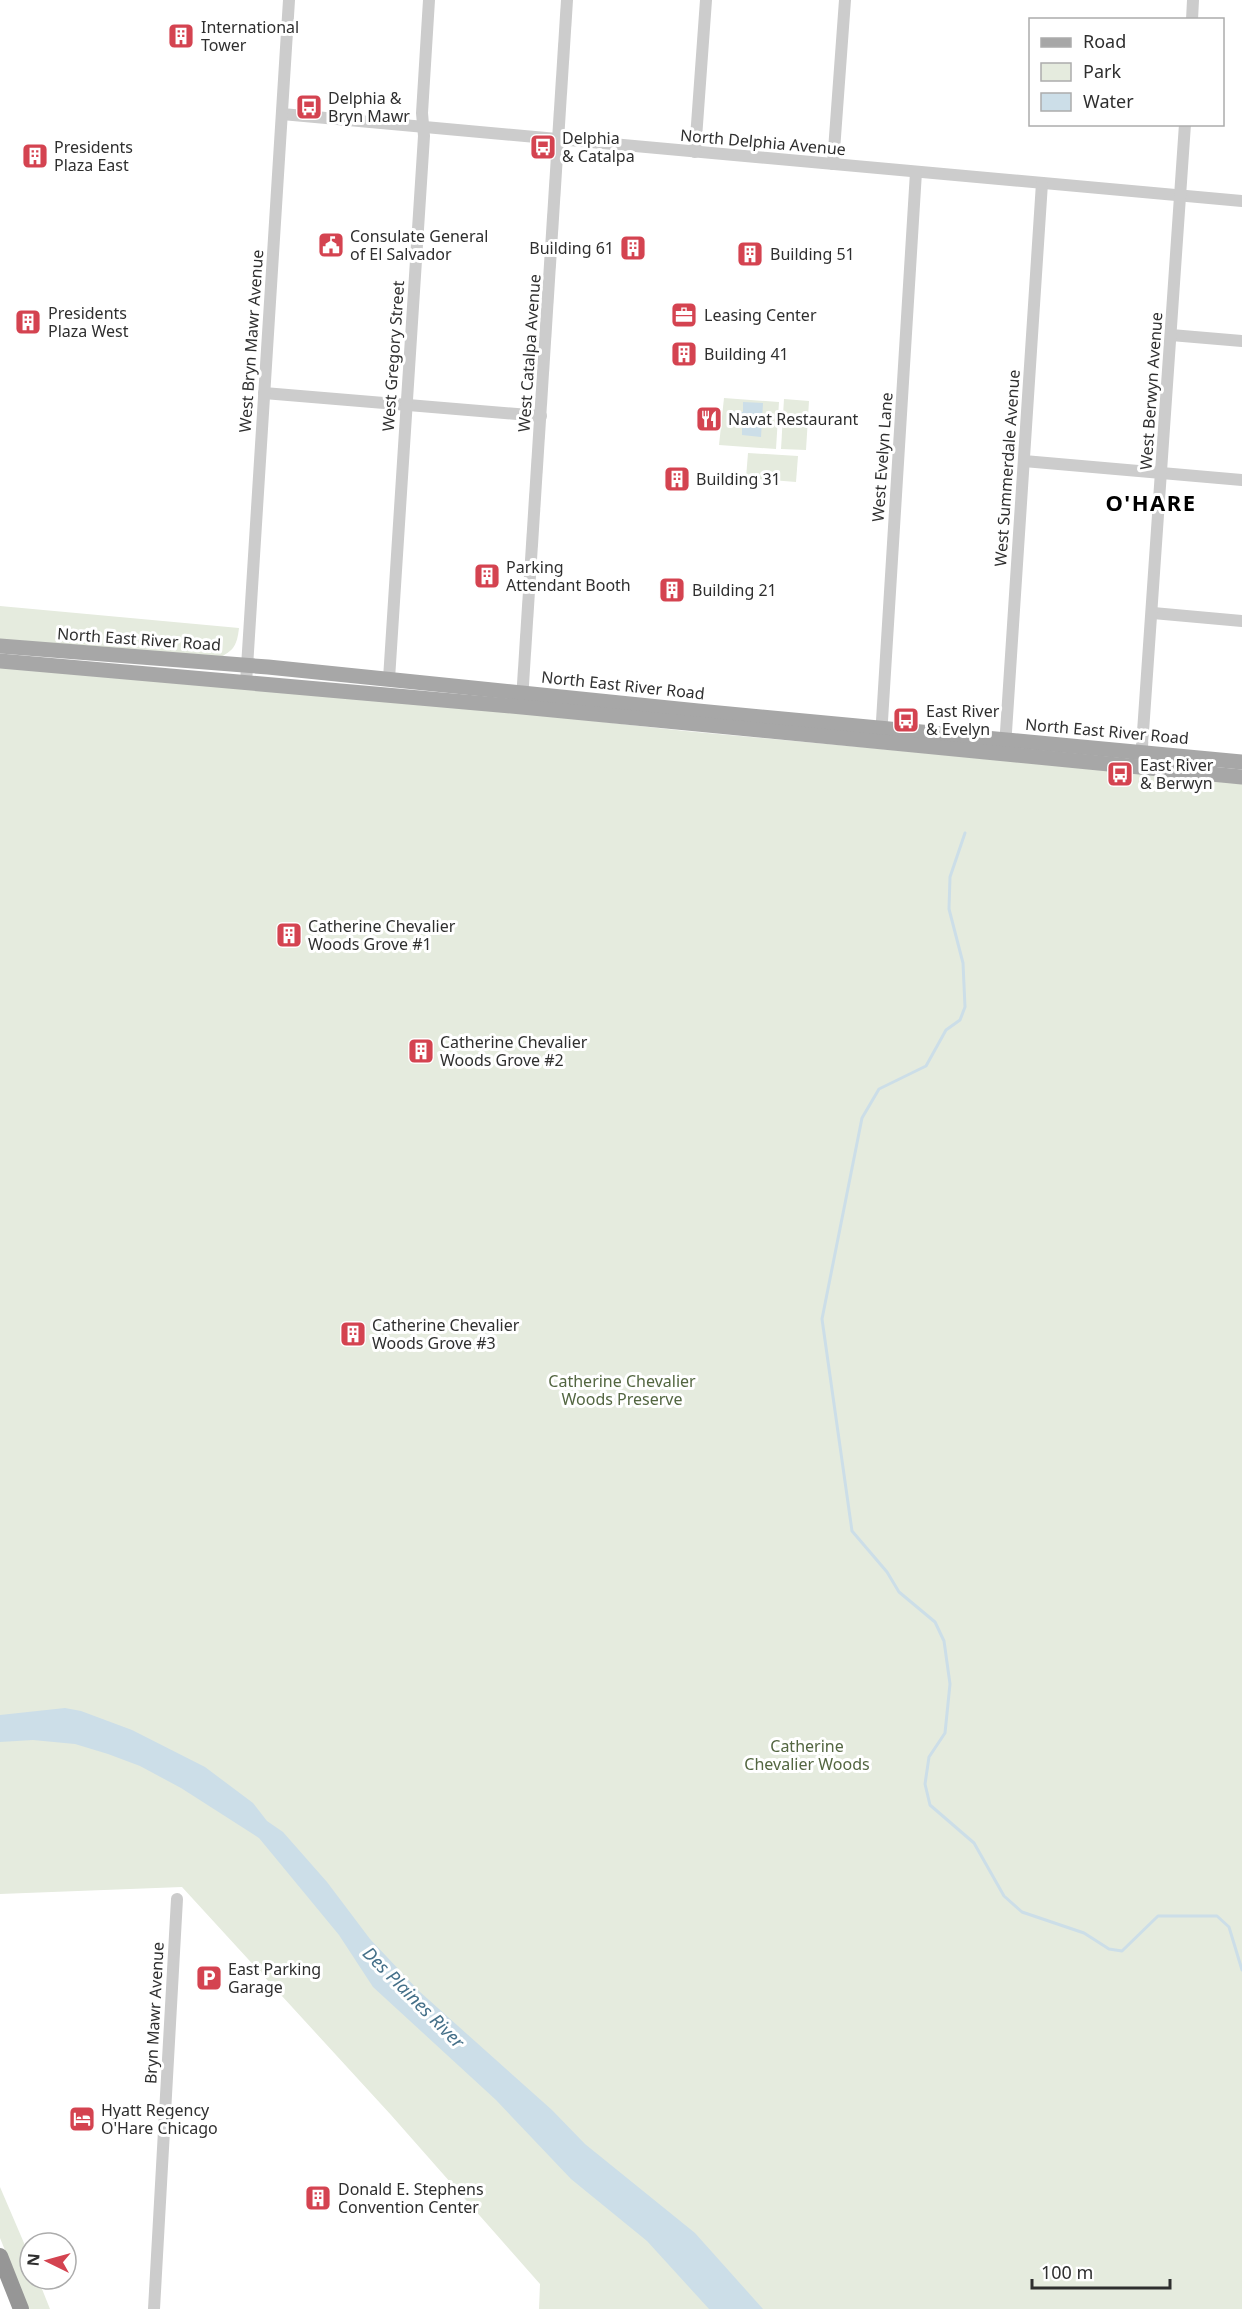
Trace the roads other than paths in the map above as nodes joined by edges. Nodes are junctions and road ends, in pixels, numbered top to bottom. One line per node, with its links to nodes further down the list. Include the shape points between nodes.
1 (289, 0): 8 (street, West Bryn Mawr Avenue)
2 (429, 0): 10 (street, West Gregory Street)
3 (567, 0): 11 (street, West Catalpa Avenue)
4 (706, 0): 12 (street)
5 (845, 0): 13 (street)
6 (1193, 0): 7 (street)
7 (1192, 18)
8 (282, 114): 10 (street, North Delphia Avenue); 20 (street, West Bryn Mawr Avenue)
9 (1185, 126): 16 (street, West Berwyn Avenue)
10 (423, 127): 11 (street, North Delphia Avenue); 21 (street, West Gregory Street)
11 (559, 140): 12 (street, North Delphia Avenue); 22 (street, West Catalpa Avenue)
12 (695, 152): 13 (street, North Delphia Avenue)
13 (833, 164): 14 (street, North Delphia Avenue)
14 (916, 172): 15 (street, North Delphia Avenue); 34 (street, West Evelyn Lane)
15 (1042, 183): 16 (street, North Delphia Avenue); 23 (street, West Summerdale Avenue)
16 (1180, 196): 17 (street, North Delphia Avenue); 18 (street, West Berwyn Avenue)
17 (1242, 201)
18 (1171, 335): 19 (street); 24 (street, West Berwyn Avenue)
19 (1242, 341)
20 (264, 393): 21 (street); 30 (street, West Bryn Mawr Avenue)
21 (406, 405): 22 (street); 31 (street, West Gregory Street)
22 (541, 416): 33 (street, West Catalpa Avenue)
23 (1024, 461): 24 (street); 35 (street, West Summerdale Avenue)
24 (1162, 473): 25 (street); 26 (street, West Berwyn Avenue)
25 (1242, 480)
26 (1153, 614): 27 (street); 36 (street, West Berwyn Avenue)
27 (1242, 621)
28 (0, 646): 30 (main road, North East River Road)
29 (0, 661): 32 (main road, North East River Road)
30 (247, 665): 31 (main road, North East River Road); 32 (street, West Bryn Mawr Avenue)
31 (389, 679): 33 (main road, North East River Road)
32 (246, 683): 33 (main road, North East River Road)
33 (522, 700): 34 (main road, North East River Road)
34 (881, 736): 35 (main road, North East River Road)
35 (1005, 747): 36 (main road, North East River Road)
36 (1141, 760): 37 (main road, North East River Road); 38 (main road, North East River Road)
37 (1242, 762)
38 (1242, 777)
39 (177, 1899): 42 (street, Bryn Mawr Avenue)
40 (0, 2256): 41 (highway)
41 (21, 2309)
42 (154, 2309)

